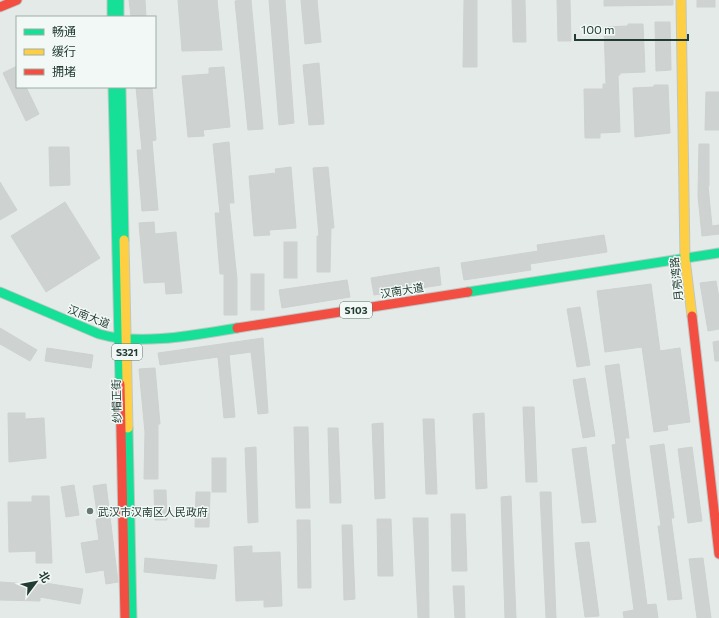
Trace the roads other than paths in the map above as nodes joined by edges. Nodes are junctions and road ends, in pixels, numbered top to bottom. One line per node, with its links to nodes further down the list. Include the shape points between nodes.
1 (17, 0): 5 (main road)
2 (112, 0): 6 (main road)
3 (119, 0): 7 (main road)
4 (681, 0): 11 (main road, 月亮湾路)
5 (0, 7)
6 (112, 16)
7 (119, 16)
8 (113, 88): 13 (main road, 纱帽正街 / S321)
9 (121, 88): 13 (main road, 纱帽正街 / S321)
10 (719, 253): 11 (main road, 汉南大道 / S103)
11 (685, 259): 13 (main road, 汉南大道 / S103, via 212,332); 14 (main road, 月亮湾路)
12 (0, 292): 13 (main road, 汉南大道 / S103, via 99,334)
13 (123, 339): 15 (main road, 纱帽正街 / S321); 16 (main road, 纱帽正街 / S321)
14 (719, 554)
15 (125, 618)
16 (132, 618)

